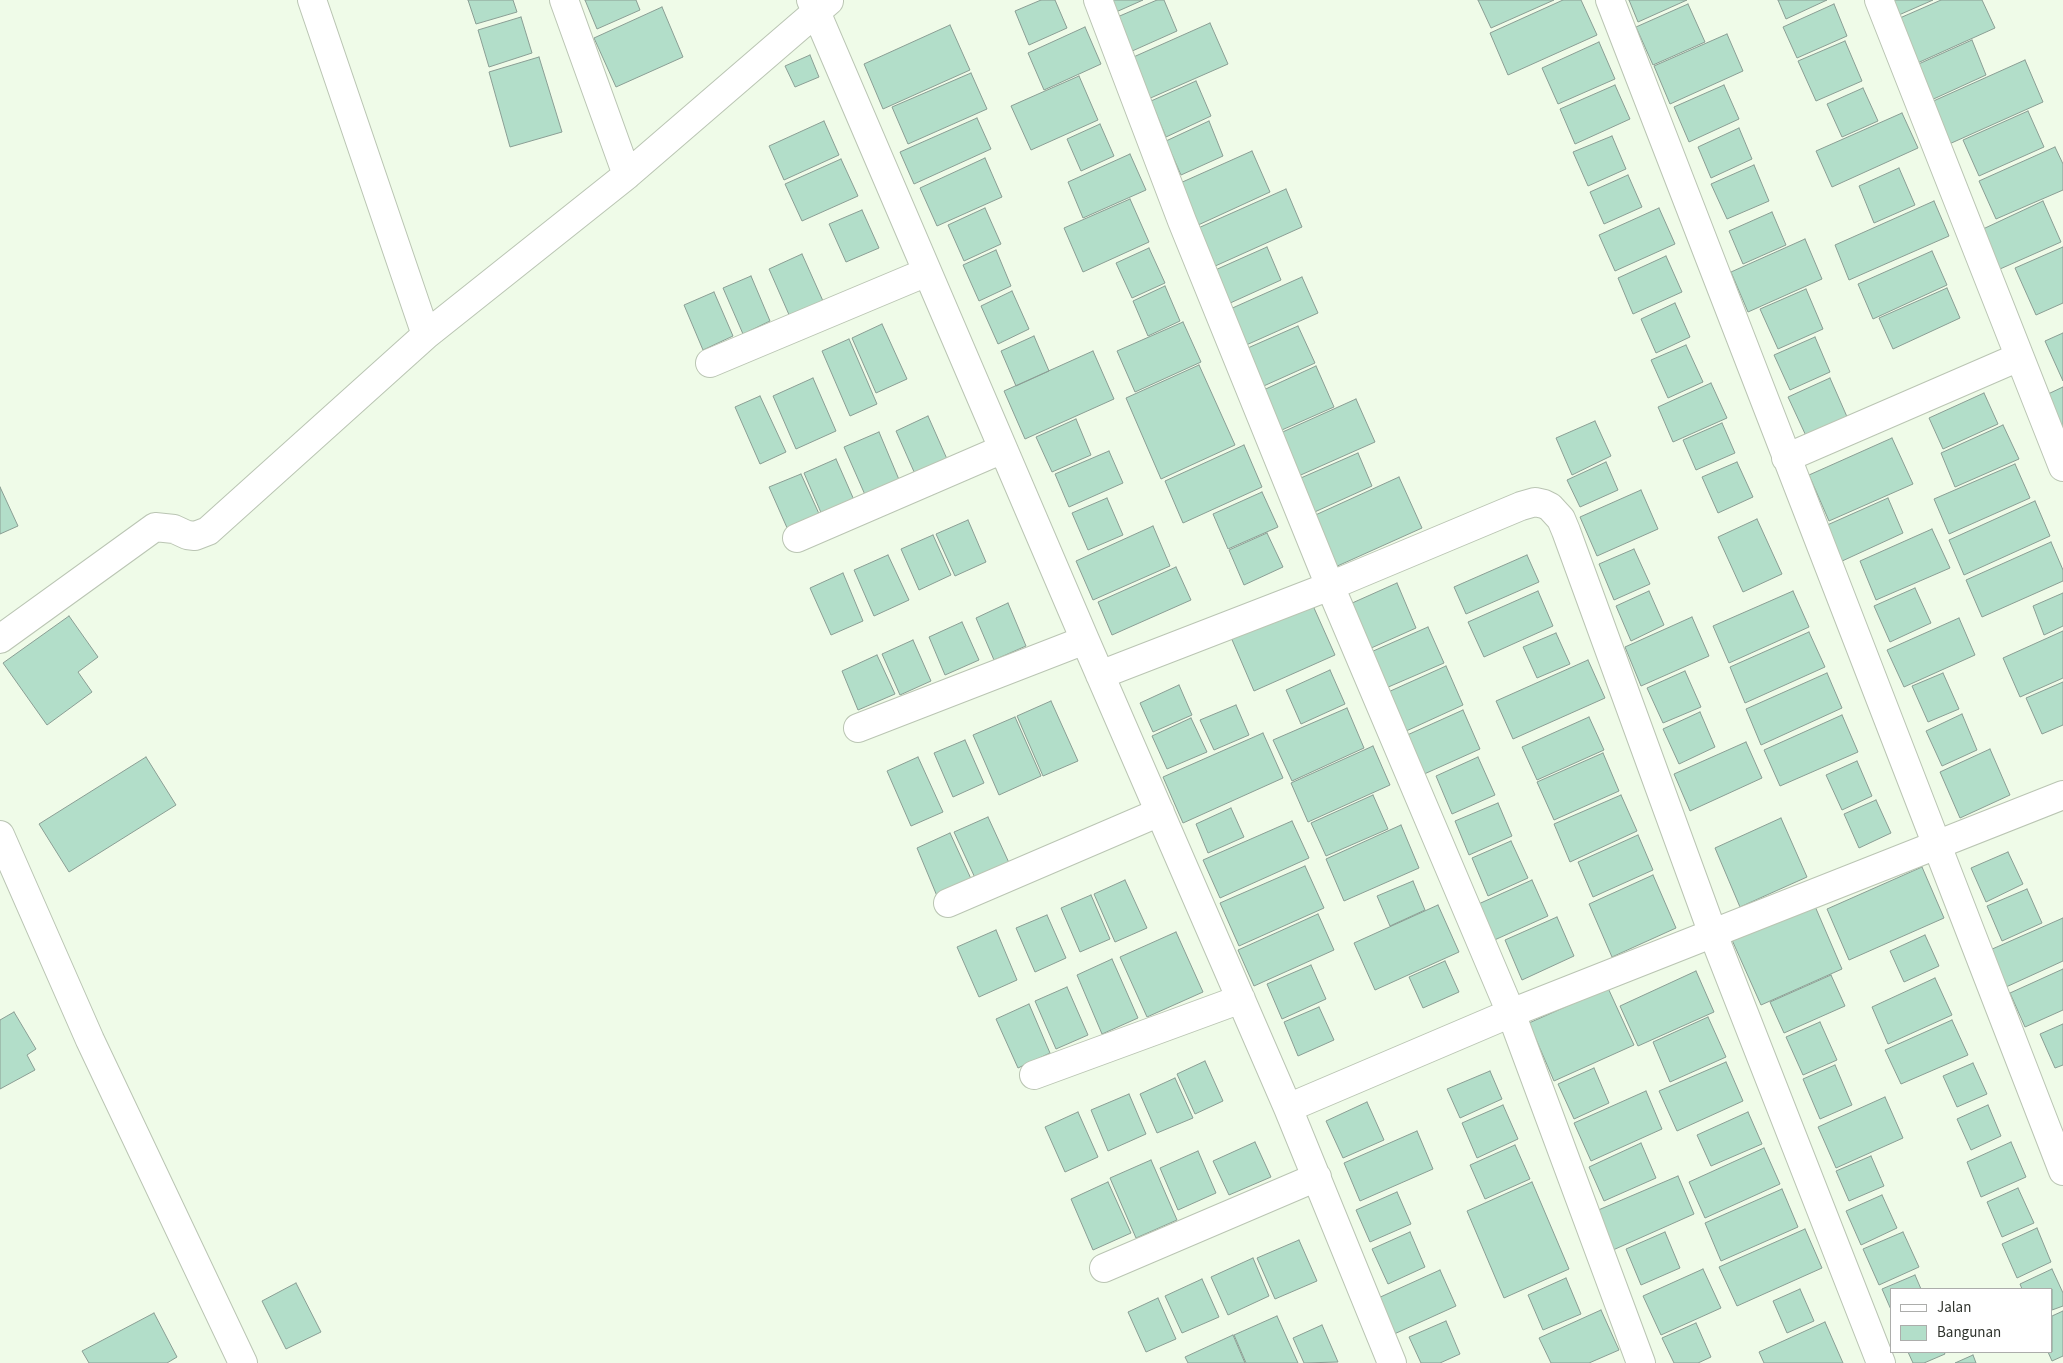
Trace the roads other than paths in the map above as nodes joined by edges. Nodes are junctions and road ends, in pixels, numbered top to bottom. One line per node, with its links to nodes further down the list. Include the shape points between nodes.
1 (312, 0): 9 (street)
2 (564, 0): 7 (street)
3 (1098, 0): 16 (street, via 1182,221)
4 (1610, 0): 13 (street)
5 (1879, 0): 10 (street)
6 (819, 4): 7 (street); 8 (street)
7 (627, 175): 9 (street)
8 (927, 272): 11 (street); 12 (street)
9 (426, 335): 17 (street, via 208,531 195,536 155,527)
10 (2019, 357): 13 (street); 14 (street)
11 (710, 363)
12 (1003, 449): 15 (street); 18 (street)
13 (1786, 458): 24 (street)
14 (2063, 467)
15 (797, 538)
16 (1330, 586): 19 (street); 26 (street, via 1521,506 1535,502 1550,507 1566,531); 28 (street)
17 (0, 638)
18 (1085, 640): 19 (street); 20 (street)
19 (1100, 675): 22 (street)
20 (858, 728)
21 (2063, 795): 24 (street)
22 (1160, 812): 25 (street); 27 (street)
23 (0, 835): 35 (street, via 90,1040)
24 (1937, 844): 26 (street); 31 (street)
25 (948, 903)
26 (1713, 934): 28 (street); 37 (street)
27 (1241, 999): 29 (street); 30 (street)
28 (1511, 1012): 30 (street); 36 (street)
29 (1034, 1075)
30 (1288, 1108): 32 (street)
31 (2063, 1170)
32 (1316, 1177): 33 (street); 34 (street)
33 (1104, 1268)
34 (1386, 1361)
35 (243, 1363)
36 (1640, 1363)
37 (1880, 1363)

